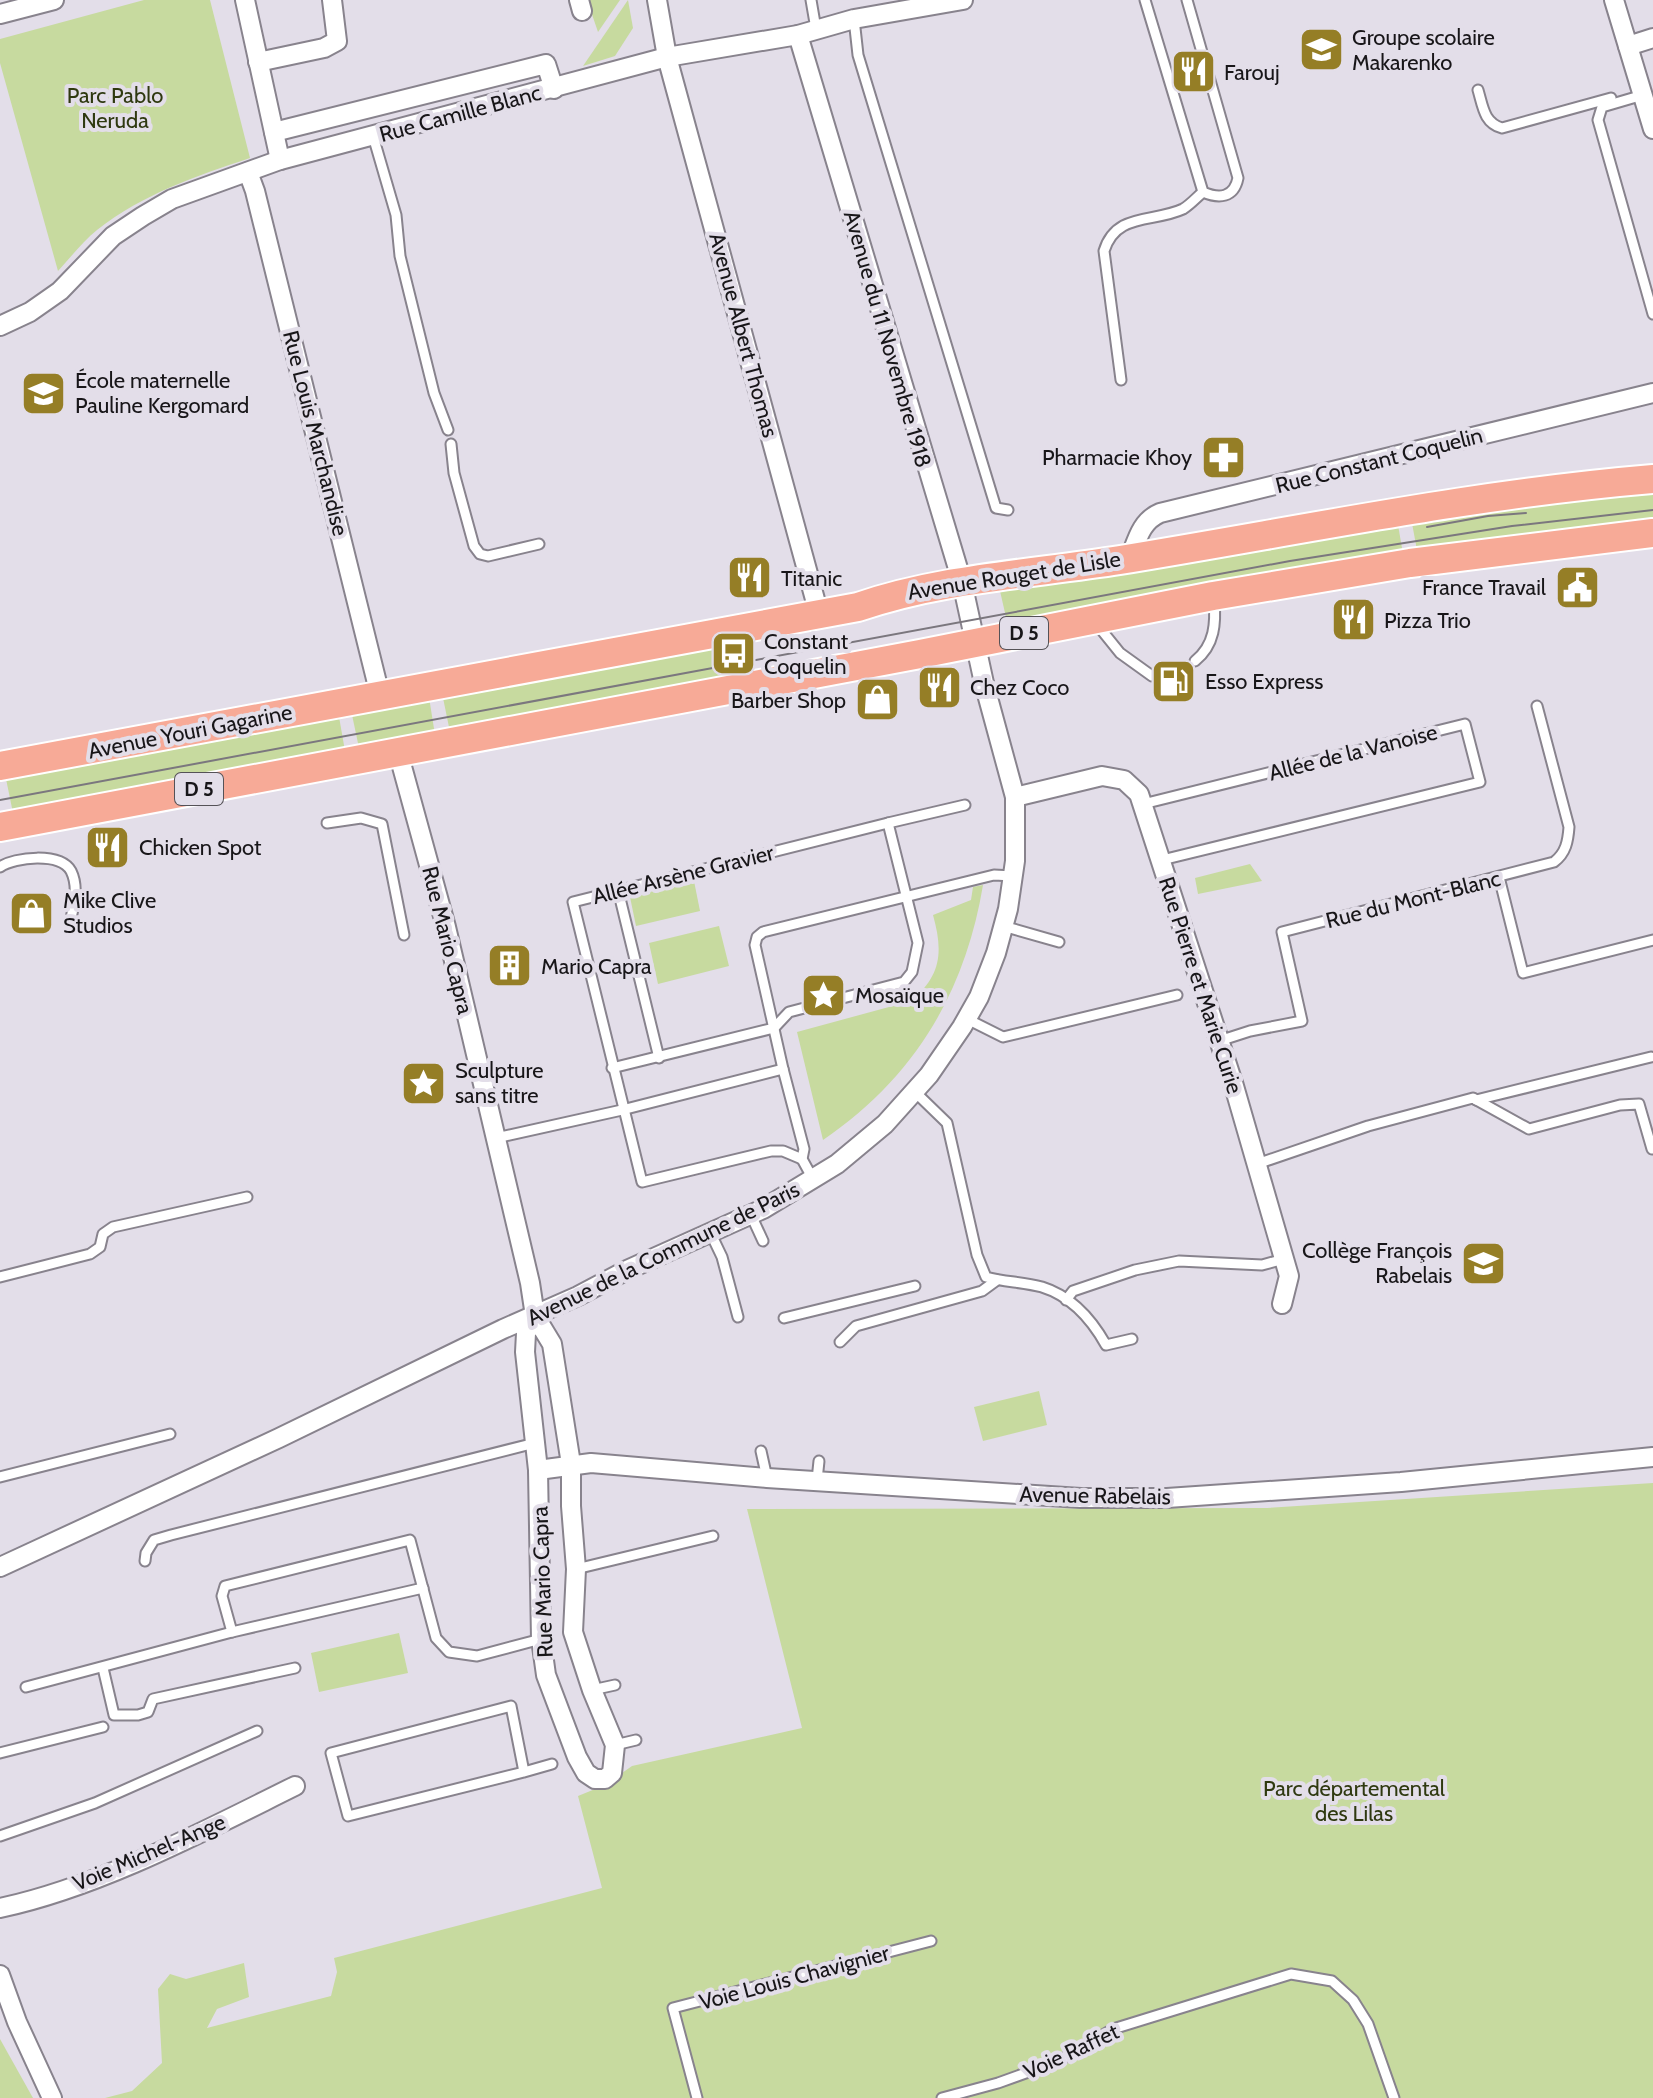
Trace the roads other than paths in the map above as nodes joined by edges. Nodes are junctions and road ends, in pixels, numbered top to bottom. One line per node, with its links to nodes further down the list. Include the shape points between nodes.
1 (54, 0): 10 (street)
2 (245, 0): 16 (street)
3 (332, 0): 16 (street, via 337,41)
4 (657, 0): 15 (street, Avenue Albert Thomas)
5 (811, 0): 12 (lane)
6 (963, 0): 11 (street, Rue Camille Blanc)
7 (1145, 0): 25 (lane)
8 (1187, 0): 25 (lane, via 1238,178 1224,197)
9 (1614, 0): 14 (street)
10 (0, 14)
11 (854, 19): 12 (street, Rue Camille Blanc); 33 (lane, via 858,55 996,508)
12 (807, 32): 15 (street, Rue Camille Blanc); 37 (street, Avenue du 11 Novembre 1918)
13 (1653, 38): 14 (street)
14 (1628, 46): 19 (street)
15 (667, 57): 17 (street, Rue Camille Blanc); 39 (street, Avenue Albert Thomas)
16 (258, 62): 21 (street)
17 (554, 89): 21 (street, via 546,64); 22 (street, Rue Camille Blanc)
18 (1478, 90): 19 (lane, via 1486,118 1502,128)
19 (1642, 92): 20 (street); 26 (lane, via 1602,107 1598,120)
20 (1653, 129)
21 (274, 132): 23 (street)
22 (373, 136): 23 (street, Rue Camille Blanc); 30 (lane, via 396,215 400,256 434,393)
23 (280, 160): 24 (street, Rue Camille Blanc)
24 (248, 172): 27 (street, Rue Camille Blanc, via 172,199 143,216 113,236 60,291); 44 (street, Rue Louis Marchandise)
25 (1203, 192): 28 (lane, via 1185,208 1120,226 1108,237 1104,251)
26 (1653, 314)
27 (0, 326)
28 (1121, 380)
29 (1653, 393): 36 (street, Rue Constant Coquelin, via 1160,513 1142,527)
30 (448, 430)
31 (451, 444): 35 (lane, via 454,473 480,554)
32 (1653, 479): 36 (main road, Avenue Rouget de Lisle, via 1471,499)
33 (1008, 510)
34 (1653, 533): 38 (main road, D 5, via 1410,563)
35 (539, 544)
36 (1130, 558): 37 (main road, Avenue Rouget de Lisle)
37 (962, 582): 39 (main road, Avenue Rouget de Lisle); 41 (street, Avenue du 11 Novembre 1918)
38 (1213, 596): 40 (main road, D 5); 42 (lane, via 1214,629 1205,653)
39 (819, 614): 44 (main road, Avenue Rouget de Lisle)
40 (1093, 620): 41 (main road, D 5); 43 (lane, via 1120,653)
41 (975, 643): 46 (main road, D 5); 48 (street, Avenue de la Commune de Paris)
42 (1195, 661)
43 (1152, 676)
44 (380, 695): 47 (main road, Avenue Youri Gagarine)
45 (1537, 706): 57 (lane, Rue du Mont-Blanc, via 1569,827 1567,846 1554,862)
46 (398, 752): 53 (main road, D 5); 76 (street, Rue Mario Capra)
47 (0, 766)
48 (1015, 797): 49 (street, Rue Pierre et Marie Curie, via 1114,776 1132,785); 56 (street, Avenue de la Commune de Paris)
49 (1143, 804): 54 (street, Rue Pierre et Marie Curie); 54 (lane, Allée de la Vanoise, via 1465,724 1480,782)
50 (965, 805): 52 (lane, Allée Arsène Gravier)
51 (327, 823): 62 (lane, via 361,818 382,824)
52 (888, 823): 58 (lane, Allée Arsène Gravier); 59 (lane)
53 (0, 827)
54 (1162, 860): 68 (street, Rue Pierre et Marie Curie)
55 (0, 867): 60 (lane, via 32,857 64,864 72,873 76,896)
56 (1013, 876): 59 (lane, via 994,875); 61 (street, Avenue de la Commune de Paris)
57 (1499, 877): 63 (lane, via 1523,973); 68 (lane, Rue du Mont-Blanc, via 1282,932 1302,1021)
58 (618, 890): 70 (lane); 71 (lane, Allée Arsène Gravier, via 573,902)
59 (907, 896): 67 (lane, via 918,943 912,972 904,982 789,1012); 67 (lane, via 757,937)
60 (70, 922)
61 (1003, 926): 64 (lane); 66 (street, Avenue de la Commune de Paris)
62 (404, 935)
63 (1653, 940)
64 (1059, 942)
65 (1177, 995): 66 (lane, via 1003,1037)
66 (967, 1019): 73 (street, Avenue de la Commune de Paris)
67 (774, 1028): 70 (lane); 72 (lane)
68 (1219, 1041): 79 (street, Rue Pierre et Marie Curie)
69 (1651, 1057): 74 (lane)
70 (659, 1058): 71 (lane)
71 (612, 1068): 75 (lane)
72 (783, 1069): 75 (lane); 78 (lane, via 804,1149)
73 (914, 1091): 80 (street, Avenue de la Commune de Paris, via 885,1124); 87 (lane, via 947,1123 977,1255 986,1277)
74 (1476, 1100): 77 (lane, via 1529,1129 1639,1104); 79 (lane, via 1368,1126)
75 (622, 1110): 76 (lane); 78 (lane, via 642,1182 771,1151)
76 (496, 1138): 91 (street, Rue Mario Capra)
77 (1652, 1149)
78 (802, 1159): 80 (lane)
79 (1257, 1164): 85 (street, Rue Pierre et Marie Curie)
80 (813, 1179): 82 (street, Avenue de la Commune de Paris)
81 (247, 1197): 86 (lane, via 113,1227 90,1254)
82 (751, 1215): 83 (street, Avenue de la Commune de Paris); 84 (lane)
83 (711, 1234): 91 (street, Avenue de la Commune de Paris); 92 (lane)
84 (763, 1241)
85 (1284, 1259): 89 (lane, via 1262,1265 1179,1261 1073,1291); 90 (street, Rue Pierre et Marie Curie, via 1289,1276)
86 (0, 1277)
87 (997, 1280): 89 (lane, via 1042,1288); 95 (lane, via 982,1291 856,1326)
88 (915, 1286): 93 (lane)
89 (1066, 1300): 94 (lane, via 1076,1305 1106,1345)
90 (1282, 1304)
91 (535, 1316): 97 (street, Rue Mario Capra, via 526,1333 525,1352); 101 (street, Rue Mario Capra, via 552,1344); 108 (street, Avenue de la Commune de Paris)
92 (738, 1317)
93 (784, 1318)
94 (1132, 1339)
95 (840, 1342)
96 (170, 1434): 103 (lane)
97 (535, 1443): 102 (street, Rue Mario Capra); 107 (lane, via 154,1540)
98 (761, 1451): 104 (lane)
99 (1653, 1457): 105 (street, Avenue Rabelais, via 1167,1498 1081,1498)
100 (819, 1461): 105 (lane)
101 (571, 1464): 102 (street, Avenue Rabelais); 104 (street, Avenue Rabelais); 109 (street, Rue Mario Capra)
102 (538, 1470): 113 (street, Rue Mario Capra)
103 (0, 1477)
104 (767, 1478): 105 (street, Avenue Rabelais)
105 (817, 1480)
106 (713, 1536): 109 (lane)
107 (145, 1561)
108 (0, 1567)
109 (576, 1569): 112 (street, Rue Mario Capra)
110 (423, 1588): 111 (lane); 111 (lane, via 410,1540 225,1586 222,1596); 113 (lane, via 436,1638 449,1652 477,1656)
111 (232, 1632): 114 (lane)
112 (573, 1632): 113 (street); 118 (street, Rue Mario Capra)
113 (541, 1639): 122 (street, Rue Mario Capra, via 546,1675 586,1773 595,1779 612,1773)
114 (103, 1668): 115 (lane, via 114,1715 123,1717 148,1712 153,1699); 117 (lane)
115 (295, 1668)
116 (615, 1685): 118 (lane)
117 (26, 1687)
118 (592, 1690): 122 (street, Rue Mario Capra)
119 (103, 1727): 123 (lane)
120 (257, 1731): 127 (lane, via 95,1803)
121 (636, 1740): 122 (lane)
122 (615, 1745)
123 (0, 1753)
124 (552, 1764): 125 (lane)
125 (524, 1772): 125 (lane, via 511,1706 331,1753 348,1816)
126 (295, 1786): 128 (street, Voie Michel-Ange, via 114,1871)
127 (0, 1836)
128 (0, 1908)
129 (931, 1941): 132 (lane, Voie Louis Chavignier, via 673,2008)
130 (0, 1975): 131 (street)
131 (52, 2098)
132 (697, 2098)
133 (942, 2098): 134 (lane, Voie Raffet, via 1059,2061 1113,2029 1291,1974 1332,1981 1353,2000 1368,2024)
134 (1394, 2098)

